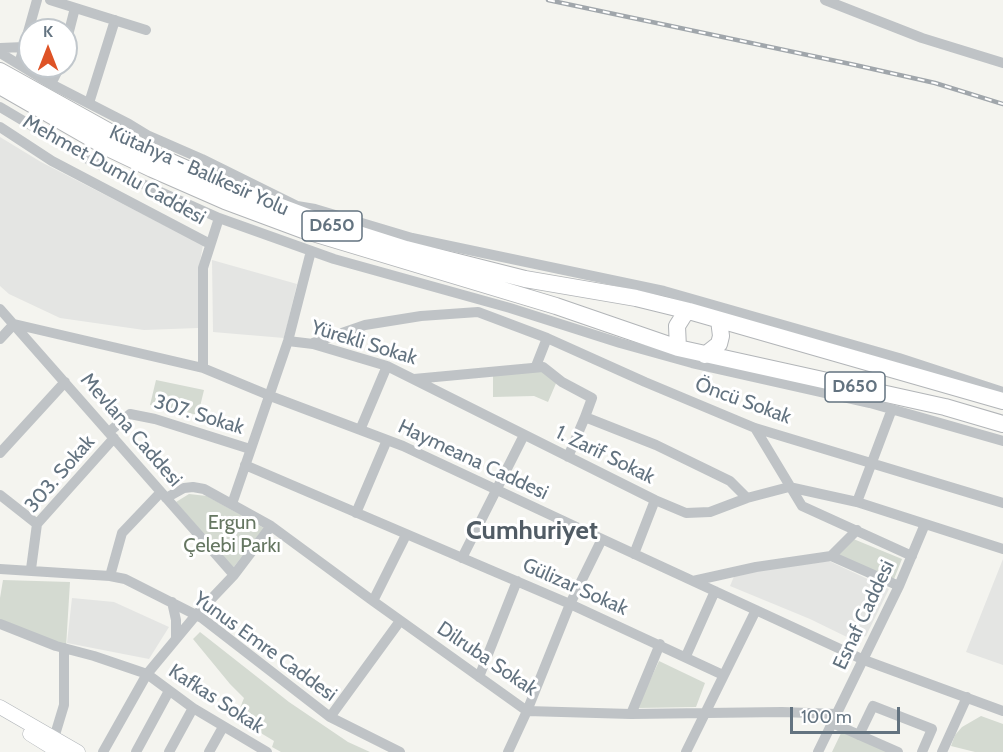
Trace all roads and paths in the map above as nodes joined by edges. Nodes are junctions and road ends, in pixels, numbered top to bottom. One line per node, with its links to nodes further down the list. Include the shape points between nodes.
1 (36, 0): 5 (street)
2 (50, 0): 4 (street)
3 (825, 0): 13 (street, via 922,38)
4 (75, 8): 6 (street); 7 (street)
5 (31, 18)
6 (72, 18)
7 (115, 20): 8 (street); 19 (street)
8 (146, 30)
9 (18, 47): 10 (street)
10 (0, 48)
11 (0, 53): 12 (street)
12 (18, 63)
13 (1003, 63)
14 (0, 70): 21 (highway, Kütahya - Balıkesir Yolu / D650)
15 (41, 78): 17 (street)
16 (54, 78): 17 (street)
17 (51, 84): 19 (street)
18 (0, 86): 36 (highway, Kütahya - Balıkesir Yolu / D650, via 108,148 225,201 303,230 556,306)
19 (89, 104): 21 (street)
20 (0, 107): 25 (street, via 91,161)
21 (108, 123): 23 (street); 24 (highway, Kütahya - Balıkesir Yolu / D650, via 135,146)
22 (0, 127): 26 (street, Mehmet Dumlu Caddesi, via 52,161)
23 (147, 135): 24 (street); 43 (street, via 297,206 412,238 664,291)
24 (228, 187): 29 (highway, Kütahya - Balıkesir Yolu / D650, via 406,249 525,279)
25 (219, 218): 26 (street); 27 (street)
26 (210, 244): 40 (street, via 203,268)
27 (311, 251): 34 (street); 46 (street, via 692,363)
28 (0, 309): 31 (street, Mevlana Caddesi)
29 (689, 311): 30 (highway, Kütahya - Balıkesir Yolu); 36 (highway, via 677,326)
30 (719, 320): 37 (highway, via 719,344); 45 (highway, Kütahya - Balıkesir Yolu / D650)
31 (14, 324): 33 (street); 40 (street, Haymeana Caddesi); 42 (street, Mevlana Caddesi)
32 (547, 338): 35 (street, Öncü Sokak, via 478,312 365,325); 39 (street); 49 (street, Öncü Sokak)
33 (0, 339)
34 (288, 341): 35 (street, Yürekli Sokak); 44 (street)
35 (313, 344): 38 (street, Yürekli Sokak)
36 (678, 348): 37 (highway, Kütahya - Balıkesir Yolu)
37 (705, 355): 48 (highway, Kütahya - Balıkesir Yolu / D650, via 945,407)
38 (387, 366): 41 (street, Yürekli Sokak); 50 (street)
39 (536, 366): 41 (street, Yürekli Sokak); 47 (street, via 592,398)
40 (203, 368): 44 (street, Haymeana Caddesi)
41 (414, 379): 52 (street, 1. Zarif Sokak)
42 (65, 382): 51 (street, Mevlana Caddesi); 56 (street)
43 (1003, 392)
44 (268, 395): 50 (street, Haymeana Caddesi); 55 (street)
45 (1003, 401)
46 (892, 409): 54 (street); 58 (street)
47 (585, 417): 57 (street); 64 (street, via 656,445 730,481)
48 (1003, 424)
49 (755, 428): 58 (street, Öncü Sokak); 60 (street)
50 (360, 430): 53 (street, Haymeana Caddesi)
51 (112, 435): 55 (street, 307. Sokak, via 130,414); 63 (street, Mevlana Caddesi); 70 (street, 303. Sokak)
52 (524, 435): 57 (street, 1. Zarif Sokak); 61 (street)
53 (387, 440): 61 (street, Haymeana Caddesi); 69 (street)
54 (1003, 441)
55 (250, 449): 59 (street)
56 (0, 453)
57 (568, 457): 65 (street, 1. Zarif Sokak)
58 (873, 462): 66 (street); 67 (street, Öncü Sokak)
59 (245, 465): 68 (street); 69 (street, Gülizar Sokak)
60 (789, 487): 64 (street, 1. Zarif Sokak); 66 (street); 73 (street, via 802,506)
61 (496, 490): 75 (street, Haymeana Caddesi); 80 (street)
62 (0, 495): 70 (street)
63 (164, 495): 68 (street, Dilruba Sokak, via 193,487); 83 (street, Mevlana Caddesi); 84 (street, via 122,533)
64 (747, 498): 65 (street, 1. Zarif Sokak, via 710,512 686,513)
65 (655, 500): 77 (street)
66 (857, 502): 71 (street)
67 (1003, 502)
68 (232, 504): 72 (street, Dilruba Sokak)
69 (356, 513): 74 (street, Gülizar Sokak)
70 (37, 524): 81 (street, 303. Sokak)
71 (926, 524): 76 (street); 79 (street, Esnaf Caddesi)
72 (271, 526): 83 (street); 89 (street, Dilruba Sokak)
73 (857, 530): 78 (street); 79 (street)
74 (406, 535): 80 (street, Gülizar Sokak); 89 (street)
75 (602, 539): 77 (street, Haymeana Caddesi); 91 (street)
76 (1003, 549)
77 (634, 554): 86 (street, Haymeana Caddesi)
78 (831, 556): 86 (street); 87 (street)
79 (912, 556): 87 (street, Esnaf Caddesi)
80 (462, 558): 85 (street, Gülizar Sokak)
81 (31, 569): 82 (street, Yunus Emre Caddesi); 84 (street, Yunus Emre Caddesi)
82 (0, 572)
83 (234, 575): 93 (street)
84 (111, 576): 90 (street, Yunus Emre Caddesi)
85 (517, 581): 91 (street, Gülizar Sokak); 103 (street)
86 (693, 581): 88 (street, Haymeana Caddesi)
87 (899, 586): 100 (street, Esnaf Caddesi)
88 (715, 591): 92 (street, Haymeana Caddesi); 99 (street)
89 (373, 601): 94 (street, Dilruba Sokak)
90 (172, 602): 93 (street, Yunus Emre Caddesi); 96 (street)
91 (570, 604): 97 (street, Gülizar Sokak); 108 (street)
92 (756, 610): 100 (street, Haymeana Caddesi); 102 (street)
93 (196, 615): 96 (street); 113 (street, Yunus Emre Caddesi)
94 (400, 621): 103 (street, Dilruba Sokak); 113 (street)
95 (0, 624): 98 (street, Kafkas Sokak)
96 (176, 638): 101 (street)
97 (660, 644): 99 (street, Gülizar Sokak); 110 (street)
98 (64, 648): 101 (street, Kafkas Sokak); 117 (street, via 64,705)
99 (686, 656): 102 (street, Gülizar Sokak)
100 (864, 660): 105 (street, Haymeana Caddesi); 114 (street, Esnaf Caddesi)
101 (147, 674): 104 (street, Kafkas Sokak); 122 (street)
102 (723, 675): 111 (street)
103 (479, 677): 108 (street, Dilruba Sokak)
104 (169, 691): 107 (street, Kafkas Sokak); 123 (street)
105 (967, 698): 109 (street, Haymeana Caddesi); 119 (street)
106 (0, 707): 117 (main road)
107 (193, 708): 115 (street, Kafkas Sokak); 124 (street)
108 (527, 711): 110 (street, Dilruba Sokak); 128 (street)
109 (1003, 711)
110 (631, 714): 111 (street, Dilruba Sokak)
111 (705, 714): 114 (street, Dilruba Sokak, via 782,712); 129 (street)
112 (0, 716): 120 (main road)
113 (330, 717): 127 (street, Yunus Emre Caddesi)
114 (834, 718): 116 (street); 130 (street, Esnaf Caddesi)
115 (223, 728): 118 (street, Kafkas Sokak); 125 (street)
116 (859, 735): 131 (street); 132 (street, via 873,706 932,729)
117 (54, 738): 121 (main road)
118 (253, 749): 126 (street, Kafkas Sokak)
119 (946, 751)
120 (58, 752)
121 (78, 752)
122 (103, 752)
123 (136, 752)
124 (169, 752)
125 (209, 752)
126 (267, 752)
127 (400, 752)
128 (508, 752)
129 (686, 752)
130 (818, 752)
131 (898, 752)
132 (922, 752)

